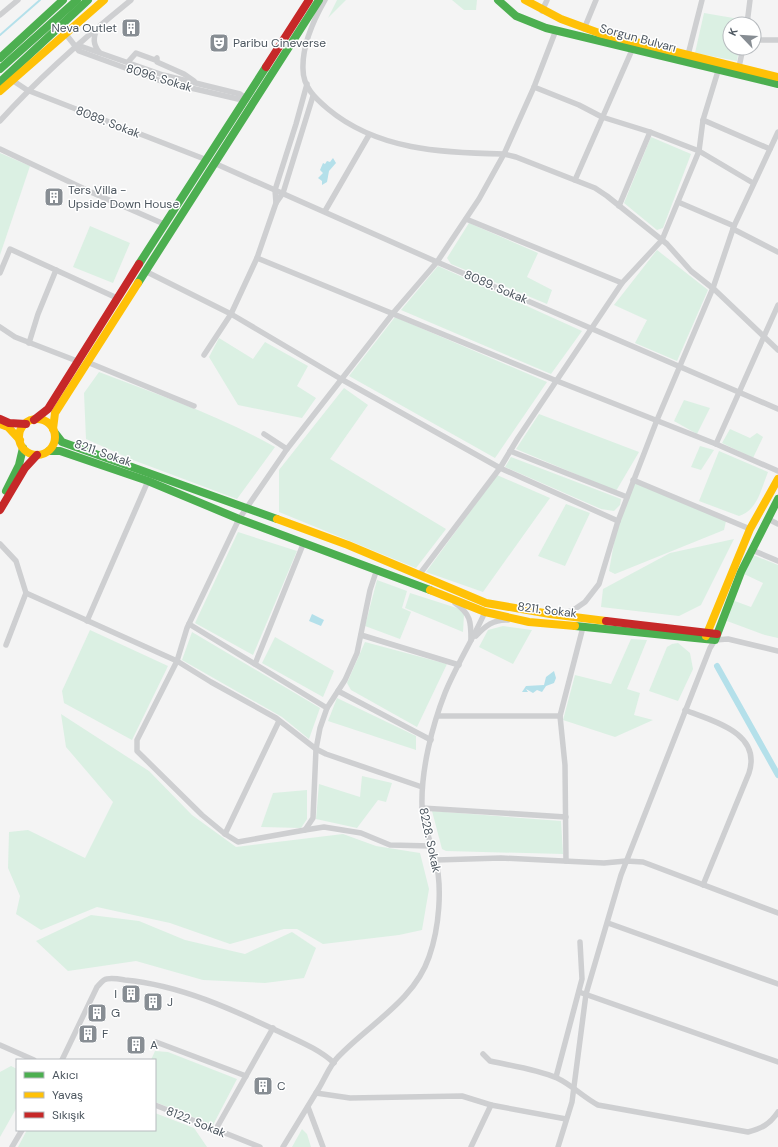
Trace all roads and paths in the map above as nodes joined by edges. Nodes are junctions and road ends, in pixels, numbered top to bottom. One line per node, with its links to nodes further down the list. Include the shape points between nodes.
1 (18, 0): 17 (street)
2 (64, 0): 31 (main road)
3 (77, 0): 34 (main road)
4 (88, 0): 38 (main road)
5 (104, 0): 23 (main road)
6 (131, 0): 20 (street)
7 (309, 0): 46 (main road)
8 (319, 0): 47 (main road)
9 (325, 0): 40 (street, via 306,42 303,70)
10 (525, 0): 16 (main road, Sorgun Bulvarı)
11 (547, 0): 16 (street)
12 (596, 0): 21 (street)
13 (702, 0): 29 (street)
14 (750, 0): 18 (street)
15 (500, 1): 19 (main road, Sorgun Bulvarı, via 513,14)
16 (542, 11): 19 (main road); 21 (main road, Sorgun Bulvarı)
17 (0, 16)
18 (748, 16)
19 (540, 25): 22 (main road, Sorgun Bulvarı)
20 (98, 26): 26 (street); 28 (street, via 94,35 94,46)
21 (584, 28): 29 (main road, Sorgun Bulvarı)
22 (556, 30): 27 (main road, Sorgun Bulvarı); 42 (street)
23 (65, 33): 26 (street, 8096. Sokak); 37 (main road)
24 (762, 40): 25 (street)
25 (778, 40)
26 (76, 46): 28 (street, 8096. Sokak); 43 (street); 46 (street, 8096. Sokak, via 79,51 161,81 238,100)
27 (632, 50): 35 (main road, Sorgun Bulvarı); 48 (street)
28 (99, 52): 32 (street, 8096. Sokak)
29 (688, 55): 33 (main road, Sorgun Bulvarı)
30 (741, 56): 33 (street)
31 (0, 58)
32 (128, 62): 39 (street, 8096. Sokak, via 163,75); 39 (street, via 136,53 155,60 157,58 157,62)
33 (739, 67): 36 (main road, Sorgun Bulvarı)
34 (0, 69)
35 (718, 71): 41 (main road, Sorgun Bulvarı); 49 (street)
36 (778, 76)
37 (12, 80): 43 (street, 8089. Sokak); 44 (main road)
38 (0, 82)
39 (197, 83): 46 (street, 8096. Sokak, via 240,94)
40 (307, 84): 45 (street); 61 (street)
41 (778, 84)
42 (534, 87): 48 (street); 57 (street)
43 (26, 90): 50 (street); 58 (street, 8089. Sokak)
44 (0, 91)
45 (312, 96): 53 (street, via 339,119); 62 (street)
46 (245, 98): 47 (street, 8096. Sokak); 58 (main road)
47 (255, 100): 58 (main road)
48 (602, 117): 51 (street); 59 (street)
49 (703, 120): 55 (street); 56 (street)
50 (0, 121)
51 (650, 132): 56 (street); 65 (street)
52 (778, 132): 55 (street)
53 (369, 135): 57 (street, via 406,147); 66 (street)
54 (0, 149): 68 (street)
55 (770, 149): 60 (street)
56 (699, 151): 60 (street); 63 (street)
57 (504, 154): 59 (street); 67 (street)
58 (211, 161): 61 (street, 8089. Sokak); 68 (main road); 75 (main road)
59 (575, 180): 65 (street, via 595,188)
60 (753, 183): 69 (street)
61 (275, 190): 62 (street, 8089. Sokak); 64 (street)
62 (283, 193): 64 (street); 66 (street, 8089. Sokak)
63 (678, 202): 69 (street); 70 (street)
64 (276, 203): 72 (street)
65 (619, 206): 70 (street)
66 (325, 211): 73 (street, 8089. Sokak)
67 (466, 219): 73 (street); 77 (street)
68 (164, 224): 79 (main road)
69 (734, 227): 71 (street); 78 (street)
70 (662, 240): 77 (street); 78 (street, via 691,271)
71 (778, 252)
72 (257, 258): 81 (street); 82 (street)
73 (437, 262): 81 (street); 84 (street, 8089. Sokak)
74 (56, 270): 76 (street, via 10,249); 79 (street); 86 (street)
75 (145, 271): 82 (street); 90 (main road)
76 (0, 272)
77 (622, 283): 84 (street)
78 (713, 288): 85 (street); 91 (street)
79 (117, 298): 89 (main road)
80 (778, 305): 85 (street)
81 (394, 312): 92 (street); 93 (street)
82 (231, 314): 88 (street); 92 (street)
83 (0, 327): 86 (street)
84 (593, 328): 91 (street, 8089. Sokak); 93 (street)
85 (763, 337): 87 (street); 94 (street)
86 (29, 343): 89 (street)
87 (778, 350)
88 (204, 355)
89 (76, 362): 98 (main road, via 48,409)
90 (87, 362): 95 (street); 102 (main road, via 55,413)
91 (680, 365): 94 (street, 8089. Sokak); 99 (street)
92 (341, 379): 106 (street); 110 (street)
93 (557, 381): 99 (street); 108 (street)
94 (740, 391): 96 (street, 8089. Sokak); 105 (street)
95 (194, 406)
96 (778, 409)
97 (0, 419): 101 (main road, via 10,423)
98 (34, 420): 101 (main road); 102 (main road, via 47,422)
99 (656, 420): 105 (street); 113 (street)
100 (0, 424): 104 (main road, via 8,427)
101 (26, 424): 104 (main road, via 20,432)
102 (54, 431): 107 (main road, via 54,443); 118 (main road, via 62,442)
103 (264, 434): 106 (street)
104 (21, 444): 109 (main road, via 29,454); 117 (main road, via 19,465)
105 (716, 444): 111 (street)
106 (287, 449): 118 (street)
107 (49, 450): 109 (main road); 114 (main road, 8211. Sokak, via 60,451)
108 (510, 451): 110 (street); 115 (street)
109 (37, 455): 119 (main road, via 25,468)
110 (500, 468): 122 (street); 130 (street)
111 (778, 471)
112 (778, 479): 124 (main road)
113 (633, 480): 115 (street); 124 (street)
114 (148, 481): 120 (main road, 8211. Sokak); 135 (street)
115 (627, 497): 122 (street)
116 (778, 499): 121 (main road)
117 (0, 502)
118 (246, 508): 120 (street); 130 (main road, via 348,545)
119 (0, 510)
120 (239, 519): 125 (main road, 8211. Sokak); 137 (street)
121 (768, 519): 123 (street); 127 (main road)
122 (618, 521): 134 (street, via 599,584 585,602 572,611)
123 (778, 524)
124 (750, 528): 140 (main road)
125 (304, 542): 129 (main road, 8211. Sokak); 147 (street)
126 (0, 544): 131 (street, via 16,561)
127 (752, 550): 128 (street); 141 (main road)
128 (778, 561)
129 (377, 569): 132 (main road, 8211. Sokak); 139 (street)
130 (419, 575): 134 (main road, via 486,603)
131 (26, 593): 135 (street); 143 (street)
132 (446, 596): 133 (main road, 8211. Sokak); 142 (street, via 465,610 471,623)
133 (485, 612): 136 (main road, 8211. Sokak); 142 (street, 8228. Sokak)
134 (550, 614): 140 (main road)
135 (88, 621): 146 (street)
136 (529, 622): 138 (main road, 8211. Sokak); 142 (street, via 502,620 486,625)
137 (189, 624): 146 (street); 147 (street)
138 (583, 627): 140 (main road, 8211. Sokak); 153 (street)
139 (361, 635): 148 (street); 149 (street, via 351,667)
140 (706, 636): 141 (main road); 144 (street)
141 (716, 637): 144 (street); 145 (street)
142 (471, 642): 148 (street, 8228. Sokak)
143 (6, 645)
144 (710, 648): 151 (street)
145 (778, 651)
146 (177, 661): 154 (street); 161 (street, via 137,740 138,751)
147 (255, 664): 150 (street)
148 (459, 665): 152 (street, 8228. Sokak, via 445,693)
149 (338, 691): 150 (street); 155 (street)
150 (327, 708): 156 (street)
151 (685, 710): 165 (street); 166 (street, via 733,730 742,737 751,756 749,773)
152 (438, 716): 153 (street); 155 (street, 8228. Sokak)
153 (560, 716): 159 (street, via 565,765)
154 (279, 721): 156 (street); 161 (street)
155 (432, 740): 157 (street, 8228. Sokak, via 425,763)
156 (316, 749): 157 (street); 160 (street, via 313,818)
157 (422, 787): 158 (street, 8228. Sokak)
158 (422, 808): 159 (street); 162 (street, 8228. Sokak, via 424,826)
159 (566, 817): 164 (street)
160 (305, 830): 161 (street, via 238,842); 162 (street, via 324,827 361,833 390,845)
161 (224, 834)
162 (431, 846): 163 (street, 8228. Sokak)
163 (436, 860): 164 (street, via 501,858); 180 (street, 8228. Sokak, via 439,885 438,915 429,957 422,974 412,988)
164 (566, 861): 165 (street)
165 (626, 861): 166 (street, via 643,862); 168 (street)
166 (703, 885): 167 (street)
167 (778, 913)
168 (608, 922): 170 (street); 172 (street)
169 (580, 942): 171 (street, via 582,979)
170 (778, 984)
171 (579, 992): 172 (street); 182 (street)
172 (586, 994): 179 (street); 183 (street)
173 (272, 1028): 178 (street, via 179,991 132,980 104,980 97,987); 180 (street, via 316,1050); 181 (street)
174 (156, 1042): 181 (street)
175 (0, 1045): 177 (street)
176 (483, 1054): 182 (street, via 490,1061)
177 (32, 1059)
178 (62, 1059)
179 (778, 1062)
180 (334, 1063): 184 (street, 8228. Sokak)
181 (246, 1076): 190 (street)
182 (556, 1078): 183 (street)
183 (574, 1087): 188 (street, via 585,1098 598,1105 748,1132 762,1129); 189 (street)
184 (316, 1094): 186 (street, via 350,1098 462,1096); 187 (street, 8228. Sokak)
185 (156, 1105): 190 (street, 8122. Sokak)
186 (491, 1105): 189 (street); 196 (street)
187 (308, 1108): 194 (street, 8228. Sokak); 195 (street)
188 (778, 1112)
189 (566, 1119): 197 (street)
190 (216, 1129): 193 (street, 8122. Sokak)
191 (21, 1131): 192 (street)
192 (12, 1147)
193 (260, 1147)
194 (283, 1147)
195 (323, 1147)
196 (471, 1147)
197 (558, 1147)

